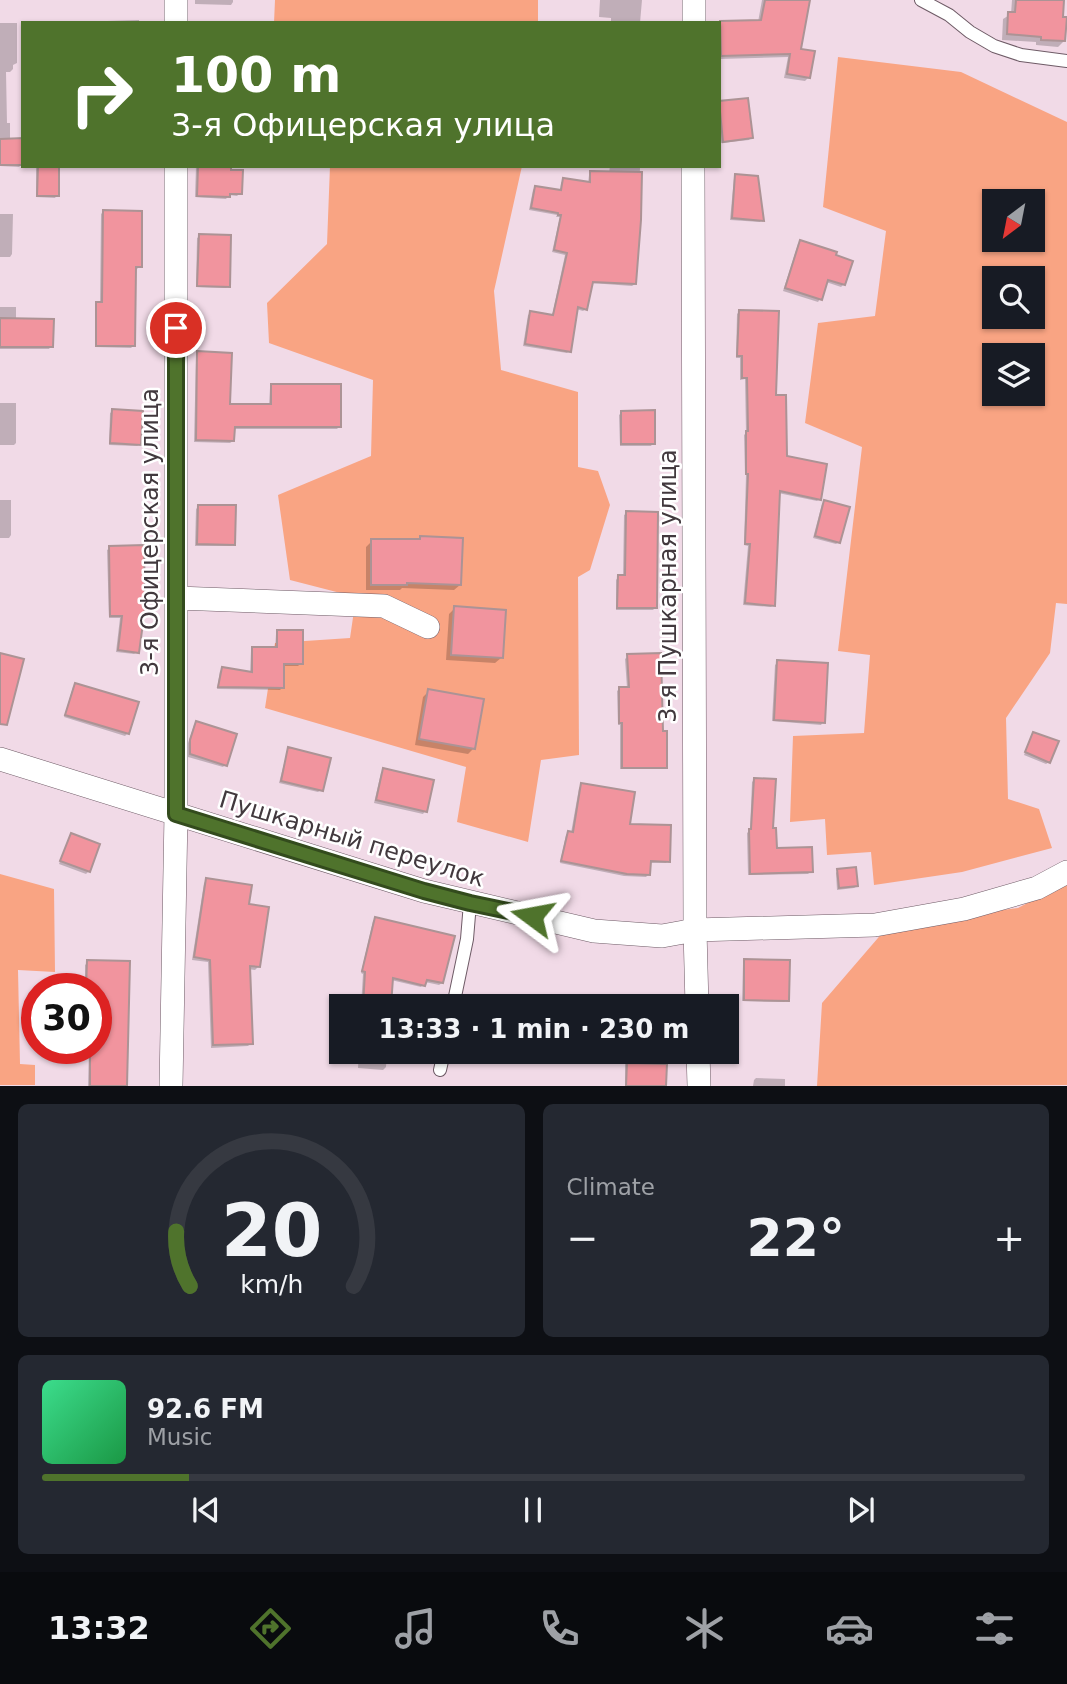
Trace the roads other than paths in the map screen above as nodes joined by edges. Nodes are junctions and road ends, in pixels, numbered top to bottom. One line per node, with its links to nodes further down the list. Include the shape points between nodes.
1 (176, 0): 4 (street)
2 (694, 0): 5 (street)
3 (921, 0): 6 (lane, via 994,46)
4 (176, 21)
5 (694, 21)
6 (1067, 61)
7 (176, 168): 9 (street, 3-я Офицерская улица)
8 (693, 168): 15 (street, 3-я Пушкарная улица)
9 (177, 598): 10 (street, via 384,606); 12 (street, 3-я Офицерская улица)
10 (428, 627)
11 (0, 759): 12 (street, Пушкарный переулок)
12 (176, 814): 14 (street, Пушкарный переулок); 21 (street, 3-я Офицерская улица)
13 (1067, 872): 15 (street, Пушкарный переулок, via 1037,888 964,909 875,925)
14 (470, 903): 15 (street, Пушкарный переулок, via 594,931 662,936); 16 (lane)
15 (695, 930): 17 (street, 3-я Пушкарная улица)
16 (456, 994)
17 (697, 994)
18 (441, 1064): 20 (lane)
19 (698, 1064): 22 (street)
20 (440, 1070)
21 (171, 1086)
22 (699, 1086)

